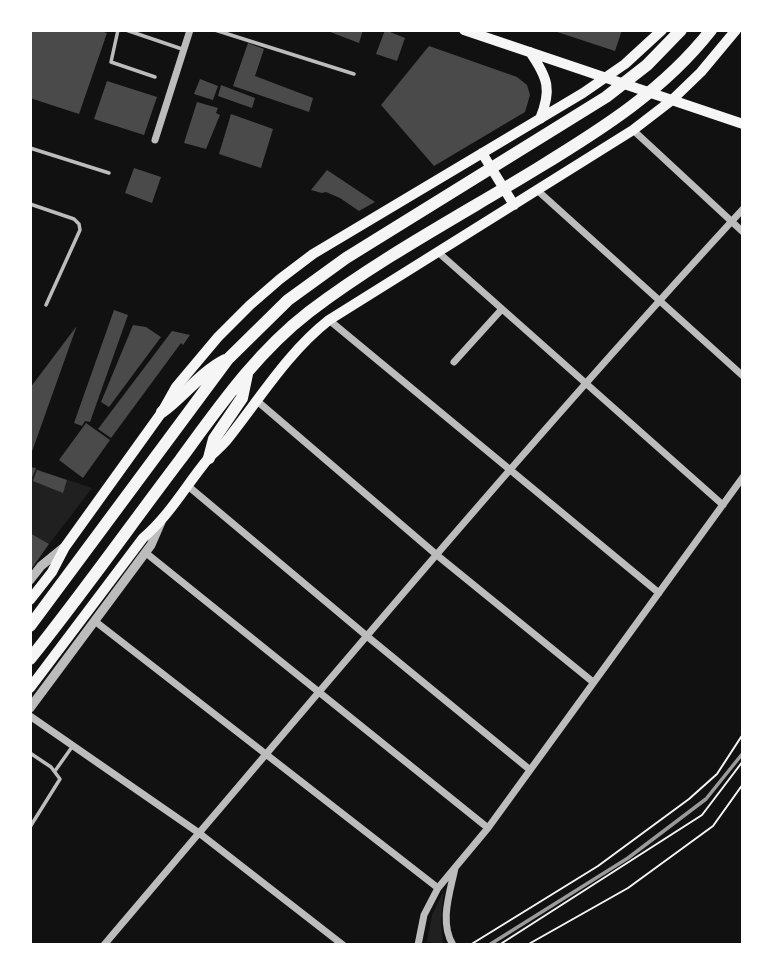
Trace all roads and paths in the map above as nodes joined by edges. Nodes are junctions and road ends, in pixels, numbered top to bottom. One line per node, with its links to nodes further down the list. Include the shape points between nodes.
1 (118, 30): 13 (lane, via 111,62)
2 (126, 30): 10 (lane)
3 (190, 30): 10 (street)
4 (215, 30): 12 (lane)
5 (464, 30): 11 (main road)
6 (662, 30): 14 (main road)
7 (681, 30): 34 (highway, via 629,81 313,281)
8 (710, 30): 36 (highway, via 677,68 629,109 309,312)
9 (736, 30): 15 (main road)
10 (184, 49): 19 (street)
11 (530, 52): 14 (main road); 16 (main road, via 547,85)
12 (354, 74)
13 (155, 77)
14 (605, 78): 15 (main road); 16 (main road)
15 (672, 100): 17 (main road); 18 (main road)
16 (540, 119): 21 (main road)
17 (743, 124)
18 (633, 130): 23 (main road); 27 (street)
19 (155, 140)
20 (30, 148): 22 (lane)
21 (482, 153): 25 (main road); 40 (main road, via 313,254 280,279 211,345)
22 (109, 173)
23 (537, 190): 25 (main road); 30 (street)
24 (30, 205): 31 (lane, via 74,219 80,230)
25 (514, 205): 29 (main road)
26 (743, 209): 27 (street)
27 (732, 221): 28 (street); 30 (street)
28 (743, 232)
29 (439, 253): 32 (street); 33 (main road)
30 (659, 301): 37 (street); 38 (street)
31 (46, 305)
32 (502, 309): 35 (street); 38 (street)
33 (330, 320): 39 (main road); 42 (street)
34 (228, 359): 40 (highway, via 206,370 183,397); 54 (highway)
35 (454, 362)
36 (247, 371): 41 (highway, via 242,398 214,439); 56 (highway)
37 (743, 376)
38 (587, 384): 42 (street); 45 (street)
39 (256, 400): 41 (main road); 49 (street)
40 (162, 412): 47 (main road)
41 (209, 458): 44 (main road)
42 (511, 472): 49 (street); 51 (street)
43 (743, 477): 45 (street)
44 (188, 485): 46 (main road); 55 (street)
45 (723, 505): 51 (street)
46 (161, 522): 48 (street); 58 (main road, via 143,538)
47 (65, 547): 50 (street); 52 (main road)
48 (146, 552): 53 (street); 59 (street)
49 (438, 556): 55 (street); 57 (street)
50 (30, 580)
51 (659, 593): 57 (street)
52 (30, 600)
53 (96, 622): 60 (street); 65 (street)
54 (30, 626)
55 (368, 637): 59 (street); 67 (street)
56 (30, 659)
57 (593, 681): 67 (street)
58 (30, 688)
59 (319, 692): 65 (street); 71 (street)
60 (30, 708)
61 (30, 716): 63 (street)
62 (743, 734): 79 (path, via 717,775 689,799 598,866)
63 (73, 746): 68 (lane); 72 (street)
64 (30, 753): 68 (lane)
65 (266, 754): 72 (street); 74 (street)
66 (743, 761): 80 (path, via 702,815)
67 (529, 769): 71 (street)
68 (55, 771): 70 (lane, via 60,779)
69 (743, 784): 81 (path, via 713,826 628,888)
70 (30, 827)
71 (488, 828): 73 (street)
72 (199, 833): 75 (street); 76 (street)
73 (455, 866): 74 (street); 78 (street, via 446,926)
74 (438, 888): 77 (street, via 424,915)
75 (104, 945)
76 (344, 945)
77 (418, 945)
78 (453, 945)
79 (470, 945)
80 (499, 945)
81 (527, 945)

